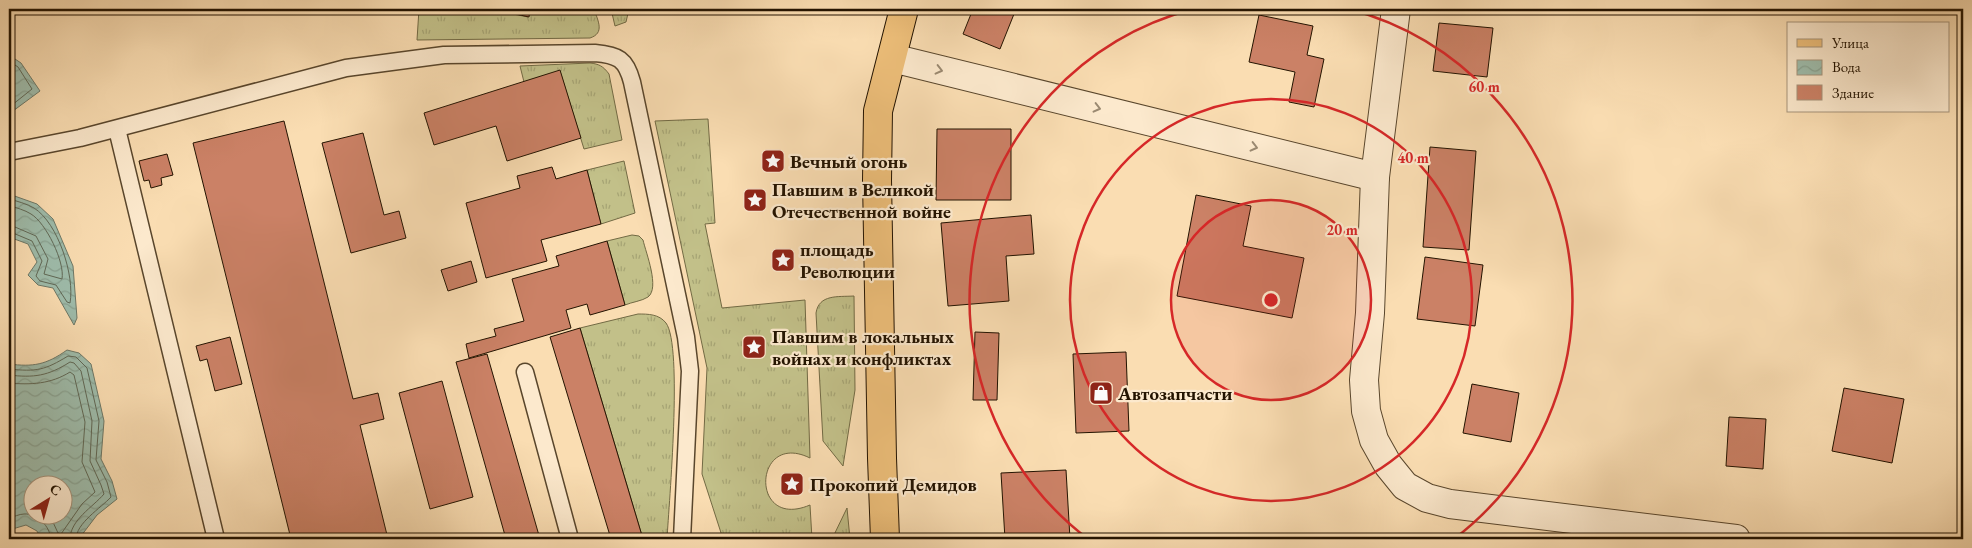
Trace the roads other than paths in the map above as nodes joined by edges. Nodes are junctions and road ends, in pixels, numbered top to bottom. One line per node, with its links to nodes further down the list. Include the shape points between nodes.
1 (904, 9): 3 (main road)
2 (1396, 9): 6 (street)
3 (892, 58): 6 (street, one-way to 6); 11 (main road, via 878,111)
4 (117, 129): 5 (lane); 8 (lane); 10 (lane, via 355,66 444,55 595,53 610,54 620,59 632,82 686,337 690,371)
5 (9, 152)
6 (1375, 177): 12 (street, via 1364,380 1366,411 1374,440 1405,486 1427,498 1450,504)
7 (525, 372): 9 (lane)
8 (216, 539)
9 (570, 539)
10 (682, 539)
11 (885, 539)
12 (1736, 539)

